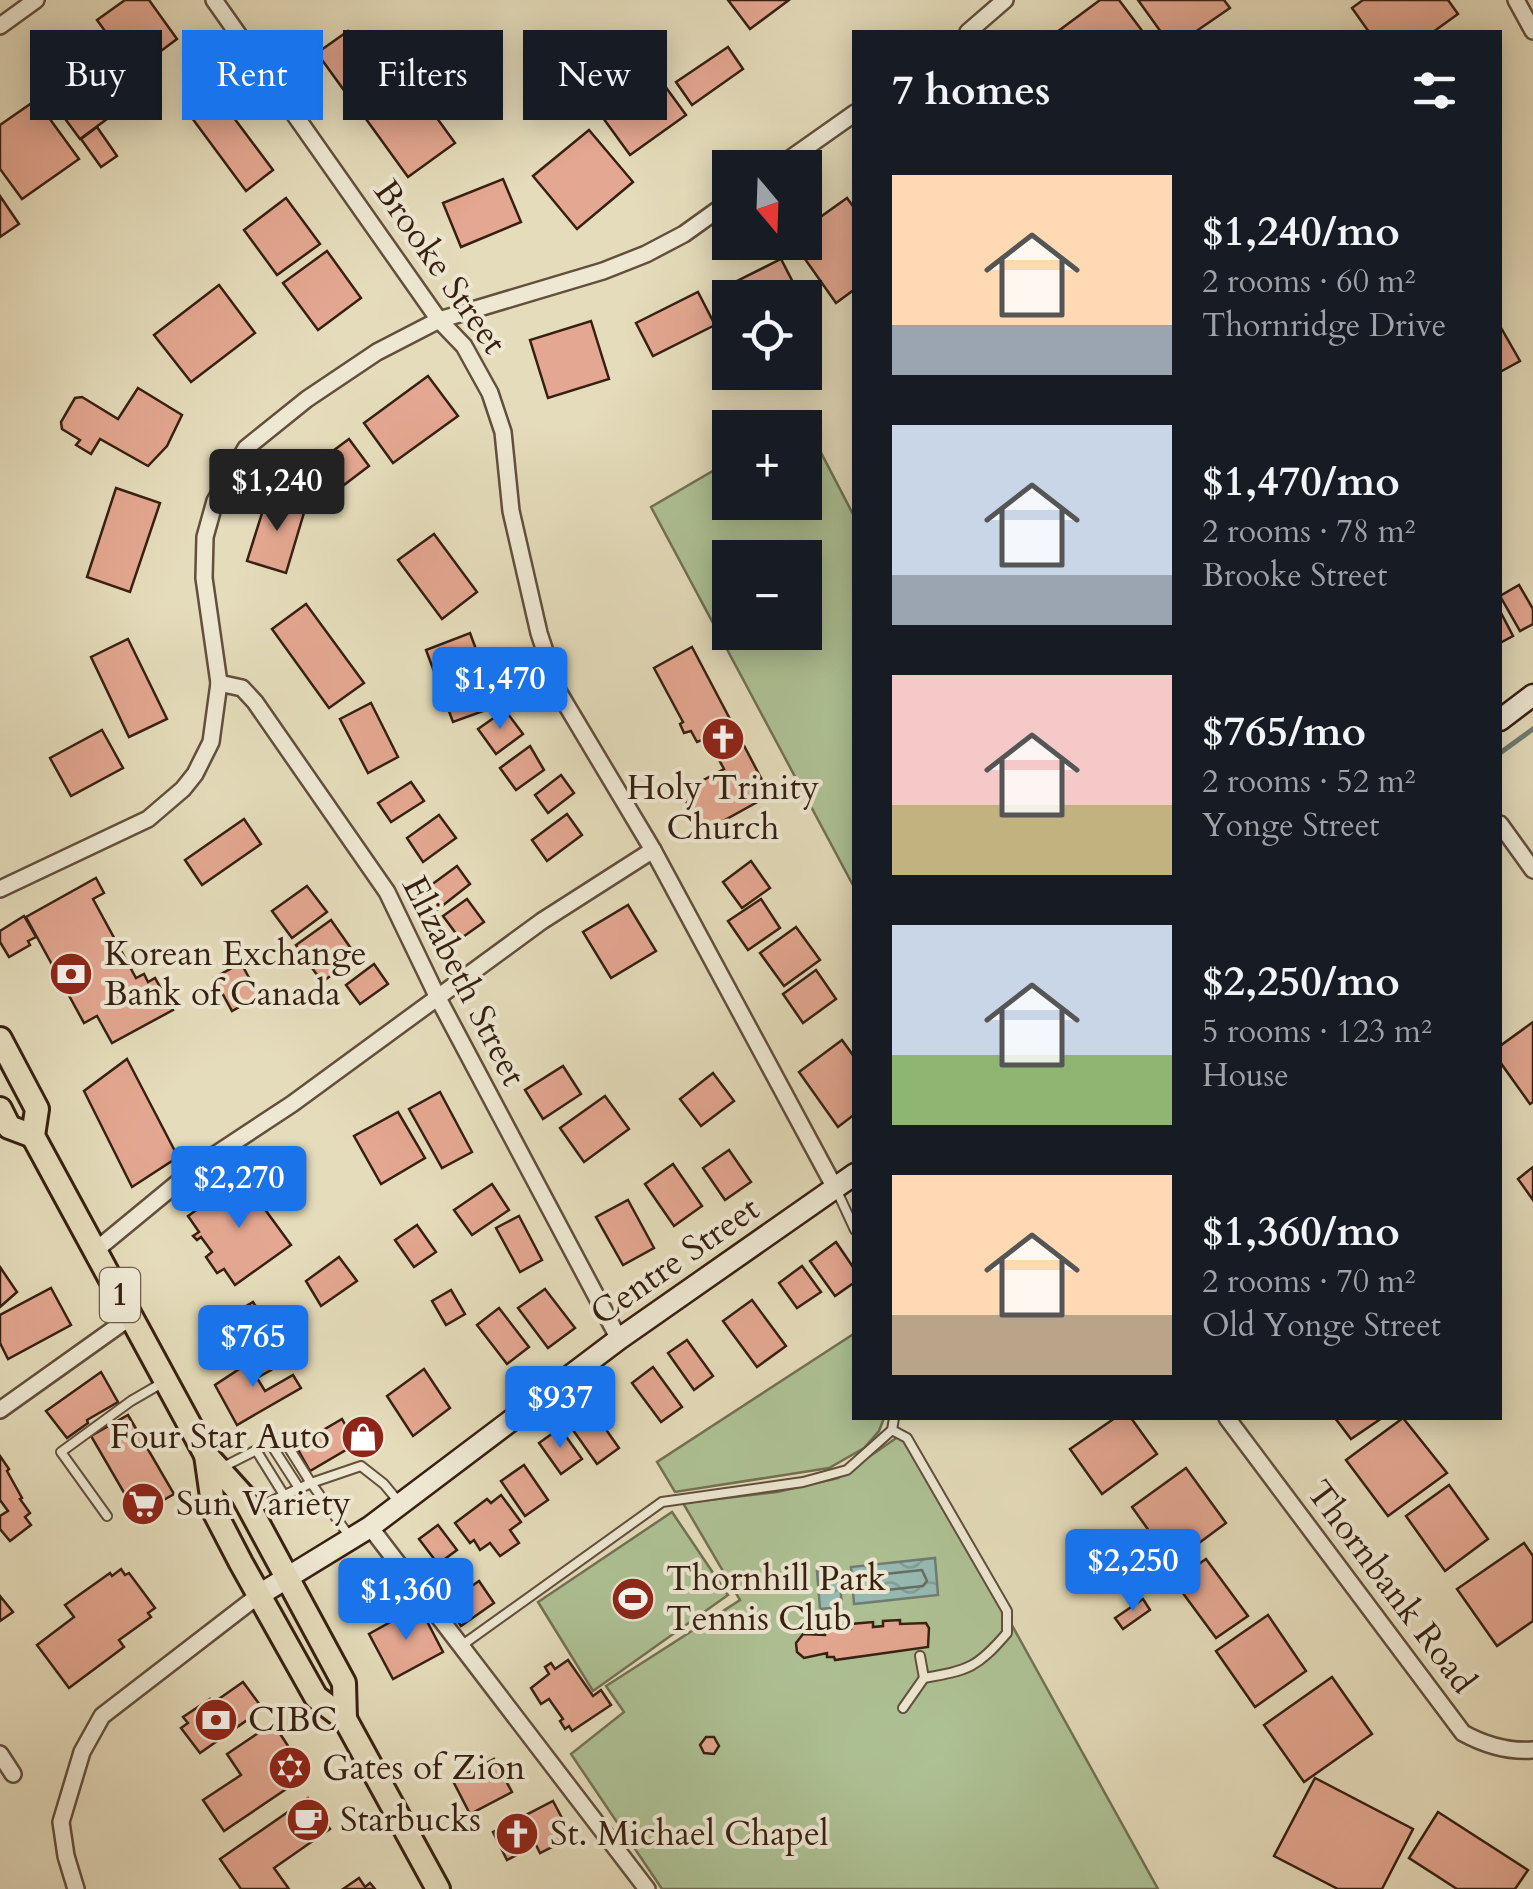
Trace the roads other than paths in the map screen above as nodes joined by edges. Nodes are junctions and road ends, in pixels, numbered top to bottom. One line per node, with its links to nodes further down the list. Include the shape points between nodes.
1 (36, 0): 5 (street)
2 (214, 0): 11 (street, Brooke Street)
3 (1005, 0): 6 (street)
4 (1516, 0): 7 (street)
5 (0, 26)
6 (970, 30)
7 (1533, 31)
8 (852, 116): 9 (street)
9 (803, 150)
10 (712, 215): 11 (street, via 603,271)
11 (439, 320): 12 (street, via 377,352 271,426 226,478 204,537); 16 (street, Brooke Street, via 464,346 498,416 525,576 558,691)
12 (219, 683): 18 (street, via 211,742 169,803); 19 (street, Elizabeth Street, via 242,688 292,751 387,892)
13 (1533, 695): 14 (main road)
14 (1502, 718)
15 (1502, 827): 17 (street)
16 (653, 850): 19 (street); 24 (street, Brooke Street)
17 (1533, 870)
18 (0, 890)
19 (438, 998): 26 (street, via 198,1166); 28 (street, Elizabeth Street)
20 (0, 1039): 22 (main road, 1, via 37,1109)
21 (0, 1110): 22 (main road, 1, via 9,1127)
22 (33, 1136): 26 (main road, 1)
23 (852, 1176): 24 (main road, Centre Street)
24 (835, 1188): 25 (lane); 28 (main road, Centre Street)
25 (852, 1224)
26 (96, 1250): 27 (main road, 1)
27 (132, 1316): 29 (main road, 1); 30 (street)
28 (619, 1339): 40 (main road, Centre Street)
29 (166, 1380): 36 (main road, 1); 42 (lane, via 61,1452)
30 (0, 1410)
31 (894, 1420): 33 (lane)
32 (1228, 1420): 52 (street, Thornbank Road, via 1463,1734)
33 (892, 1430): 47 (lane, via 847,1470 662,1502); 49 (lane, via 907,1438 1008,1611 1007,1633 986,1657 966,1670)
34 (270, 1443): 35 (lane); 37 (lane, via 282,1437); 38 (lane)
35 (256, 1450): 36 (lane); 39 (lane)
36 (213, 1462): 41 (main road, 1); 46 (main road, 1, via 214,1512)
37 (311, 1483): 38 (lane); 40 (lane, via 361,1466); 44 (lane)
38 (298, 1488): 39 (lane)
39 (284, 1495): 41 (lane)
40 (401, 1504): 43 (main road, Centre Street)
41 (252, 1511): 45 (main road, 1)
42 (107, 1516)
43 (370, 1527): 44 (main road, Centre Street); 47 (street)
44 (352, 1539): 45 (main road, Centre Street)
45 (289, 1578): 46 (main road, Centre Street); 51 (main road, 1, via 344,1684)
46 (259, 1595): 51 (main road, 1, via 316,1697); 55 (street, via 102,1716 82,1752 61,1822)
47 (461, 1646): 57 (street)
48 (920, 1656): 49 (lane)
49 (924, 1678): 50 (lane)
50 (902, 1708)
51 (345, 1719): 56 (main road, 1)
52 (1533, 1750)
53 (0, 1754): 54 (street)
54 (13, 1774)
55 (76, 1889)
56 (438, 1889)
57 (647, 1889)

